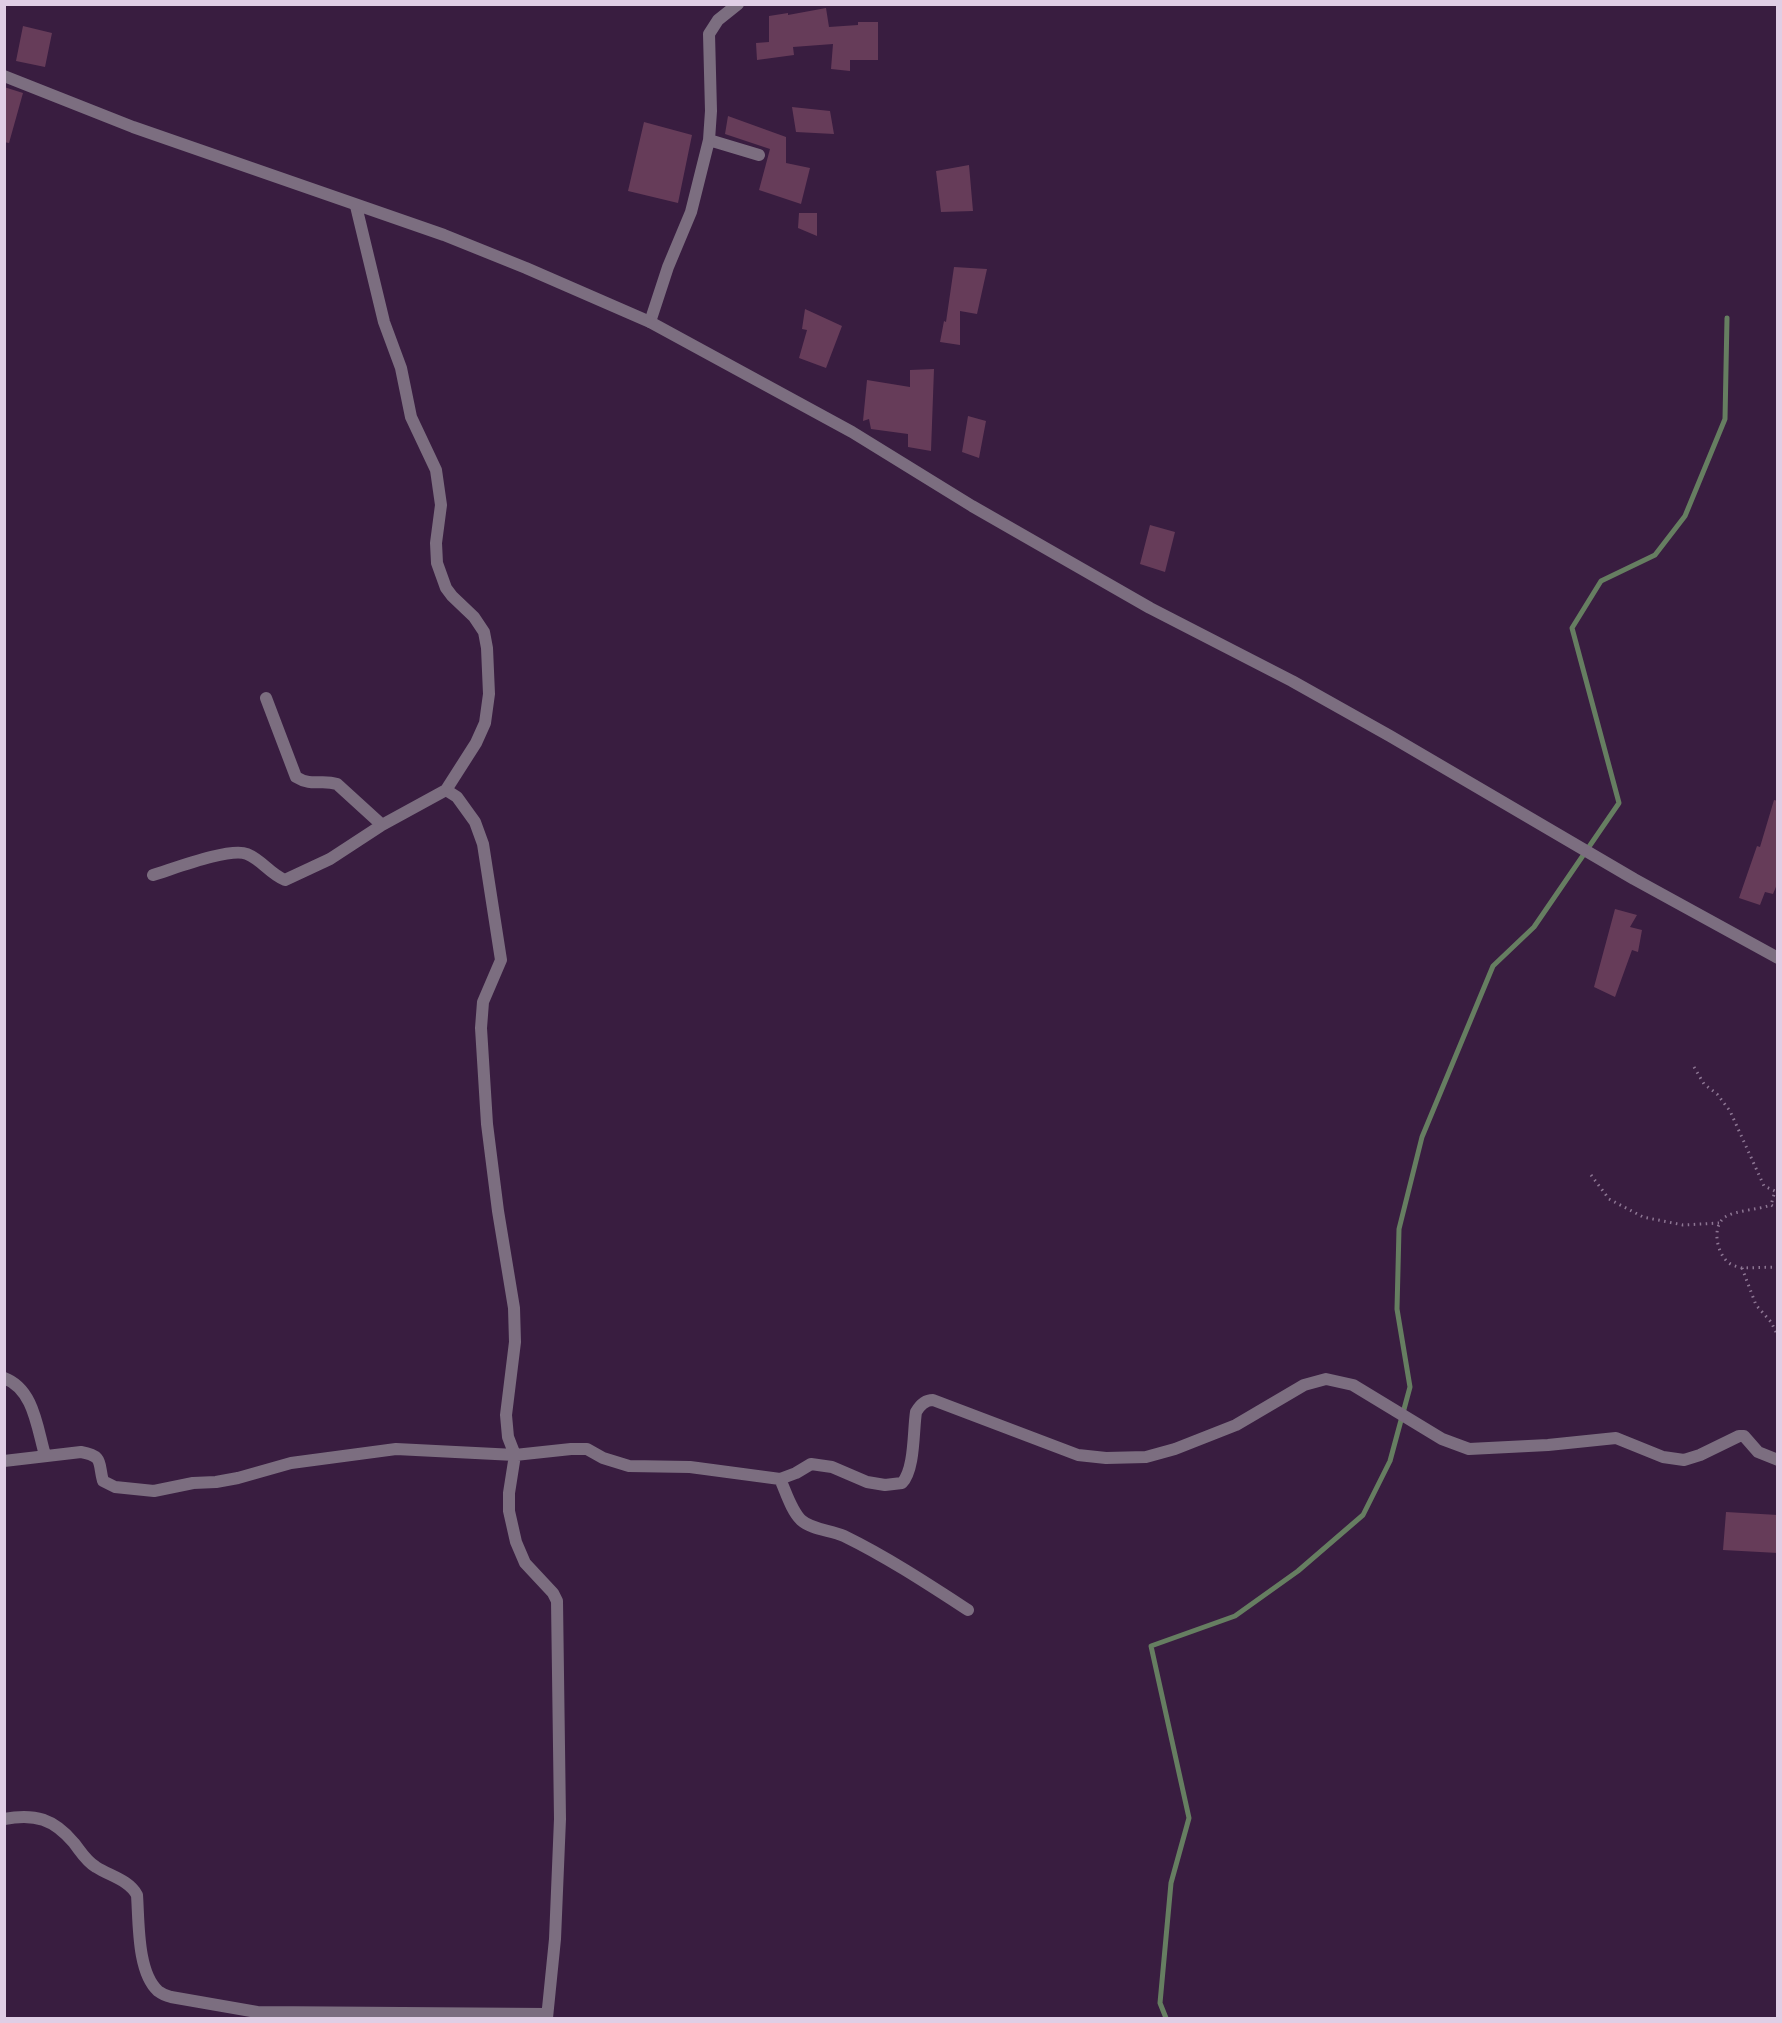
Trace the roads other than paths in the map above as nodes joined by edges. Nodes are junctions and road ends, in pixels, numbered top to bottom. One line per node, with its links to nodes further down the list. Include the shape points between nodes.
1 (738, 4): 3 (street, via 712,26 709,34)
2 (4, 76): 5 (street, via 133,127)
3 (709, 140): 4 (street); 6 (street, via 691,212)
4 (759, 155)
5 (356, 206): 6 (street, via 485,251); 8 (street, via 411,417 436,470 441,505 437,563 446,588 484,632 487,648 489,694 485,723)
6 (650, 322): 11 (street, via 852,432 1150,608 1292,681 1707,921)
7 (266, 698): 9 (street, via 296,777 305,782 337,784)
8 (446, 790): 9 (street); 14 (street, via 457,797 475,822 483,844 501,960 483,1002 481,1028 498,1210 514,1308 515,1342 506,1415)
9 (382, 825): 10 (street, via 330,859 285,880 244,852 231,852)
10 (153, 875)
11 (1778, 958)
12 (4, 1378): 13 (street, via 25,1392)
13 (45, 1455): 14 (street, via 93,1454 101,1462 103,1481 115,1487 154,1491 238,1478 291,1462 396,1449); 16 (street)
14 (515, 1455): 17 (street, via 587,1449 629,1466 690,1467); 21 (street, via 509,1511 516,1542 525,1563 557,1601 560,1819)
15 (1778, 1460): 17 (street, via 1758,1452 1744,1436 1684,1460 1663,1457 1616,1438 1469,1449 1442,1439 1353,1385 1326,1379 1304,1385 1236,1425 1146,1457 1078,1455 928,1400 916,1412 914,1447 902,1483 867,1482 832,1467 811,1464)
16 (4, 1461)
17 (780, 1479): 18 (street, via 801,1520 844,1536)
18 (968, 1610)
19 (4, 1819): 20 (street, via 37,1817 52,1824 74,1842 88,1862 132,1887 137,1895 143,1962 149,1980 159,1992 171,1998)
20 (257, 2015): 21 (street)
21 (547, 2016)

